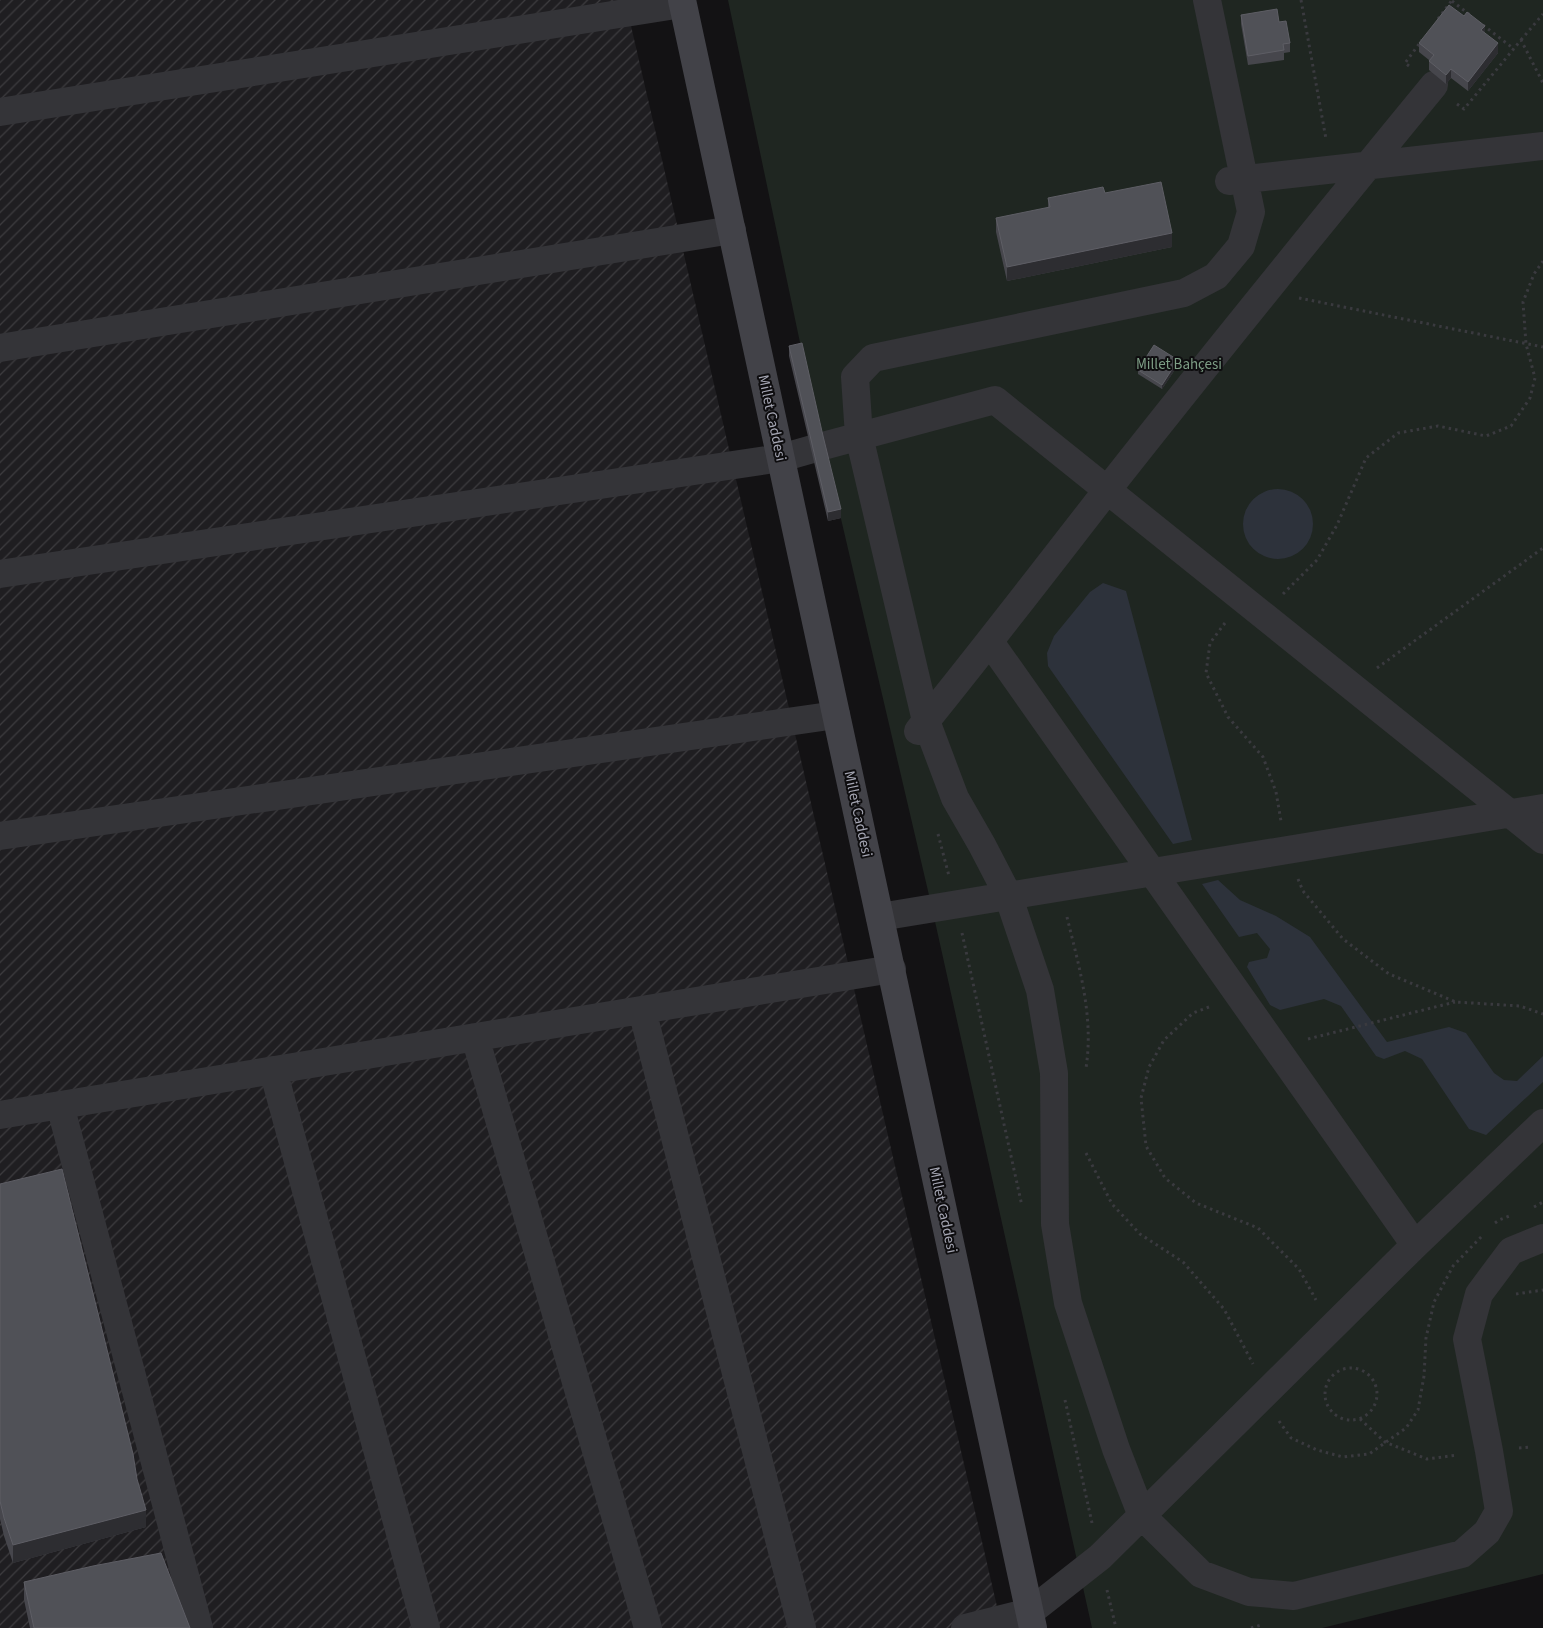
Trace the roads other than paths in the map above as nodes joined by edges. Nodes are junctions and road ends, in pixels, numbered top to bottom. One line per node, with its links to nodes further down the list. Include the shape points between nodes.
1 (1207, 0): 7 (street)
2 (682, 2): 4 (street); 8 (main road, Millet Caddesi)
3 (1434, 85): 6 (street)
4 (0, 112)
5 (1543, 146): 6 (street)
6 (1368, 165): 7 (street); 12 (street)
7 (1236, 180): 10 (street, via 1251,212 1241,246 1216,276 1184,293 873,358 855,377)
8 (732, 230): 9 (street); 11 (main road, Millet Caddesi)
9 (0, 348)
10 (859, 436): 11 (street); 12 (street, via 995,400); 16 (street)
11 (781, 458): 13 (street); 15 (main road, Millet Caddesi)
12 (1107, 491): 14 (street); 18 (street)
13 (0, 574)
14 (990, 642): 16 (street); 21 (street)
15 (836, 715): 19 (street); 23 (main road, Millet Caddesi)
16 (920, 729): 22 (street)
17 (1543, 808): 18 (street)
18 (1510, 813): 20 (street); 21 (street)
19 (0, 836)
20 (1543, 840)
21 (1152, 872): 22 (street); 32 (street)
22 (1008, 896): 23 (street); 33 (street, via 1040,990 1054,1073 1056,1224 1068,1303 1116,1449)
23 (880, 917): 24 (main road, Millet Caddesi)
24 (892, 969): 25 (street); 34 (main road, Millet Caddesi)
25 (642, 1010): 26 (street); 38 (street)
26 (475, 1037): 27 (street); 37 (street)
27 (273, 1070): 28 (street); 36 (street)
28 (60, 1105): 29 (street); 35 (street)
29 (0, 1115)
30 (1543, 1123): 32 (street)
31 (1543, 1238): 33 (street, via 1511,1251 1479,1294 1467,1340 1499,1511 1487,1532 1462,1554 1294,1596 1249,1592 1201,1574)
32 (1415, 1245): 33 (street)
33 (1142, 1516): 34 (street)
34 (1032, 1620): 39 (street)
35 (199, 1628)
36 (426, 1628)
37 (648, 1628)
38 (802, 1628)
39 (965, 1628)

